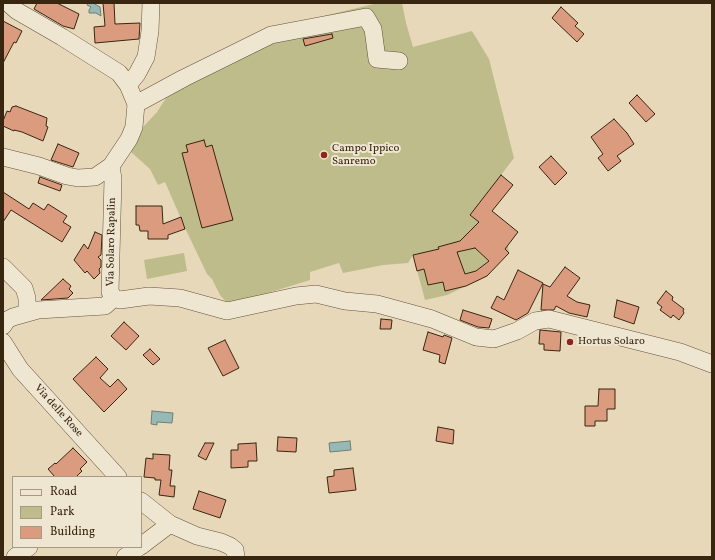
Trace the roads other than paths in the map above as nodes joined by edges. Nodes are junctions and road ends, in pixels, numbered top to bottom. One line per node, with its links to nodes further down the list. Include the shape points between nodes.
1 (8, 3): 4 (street, via 17,11 110,66)
2 (152, 3): 4 (street, via 146,56)
3 (399, 60): 5 (street, via 377,59 373,29 366,16 271,34)
4 (128, 85): 5 (street)
5 (136, 104): 7 (street, via 134,127)
6 (3, 157): 7 (street, via 78,178 96,176)
7 (111, 166): 9 (street, Via Solaro Rapalin, via 113,179 110,292)
8 (3, 267): 10 (street, via 24,288)
9 (114, 298): 10 (street, via 105,306 38,310); 13 (street, Via Solaro Rapalin, via 180,298 227,311 316,294 345,301 377,304 432,319 476,337 494,339 535,321 550,319 680,352)
10 (27, 313): 11 (street, via 7,320)
11 (3, 326)
12 (3, 342): 14 (street, Via delle Rose, via 20,369)
13 (712, 364)
14 (117, 476)
15 (142, 502): 16 (street)
16 (170, 524): 17 (street); 22 (street, via 230,546 235,550)
17 (142, 545)
18 (28, 548): 20 (street)
19 (137, 548): 21 (street)
20 (15, 557)
21 (125, 557)
22 (236, 557)

